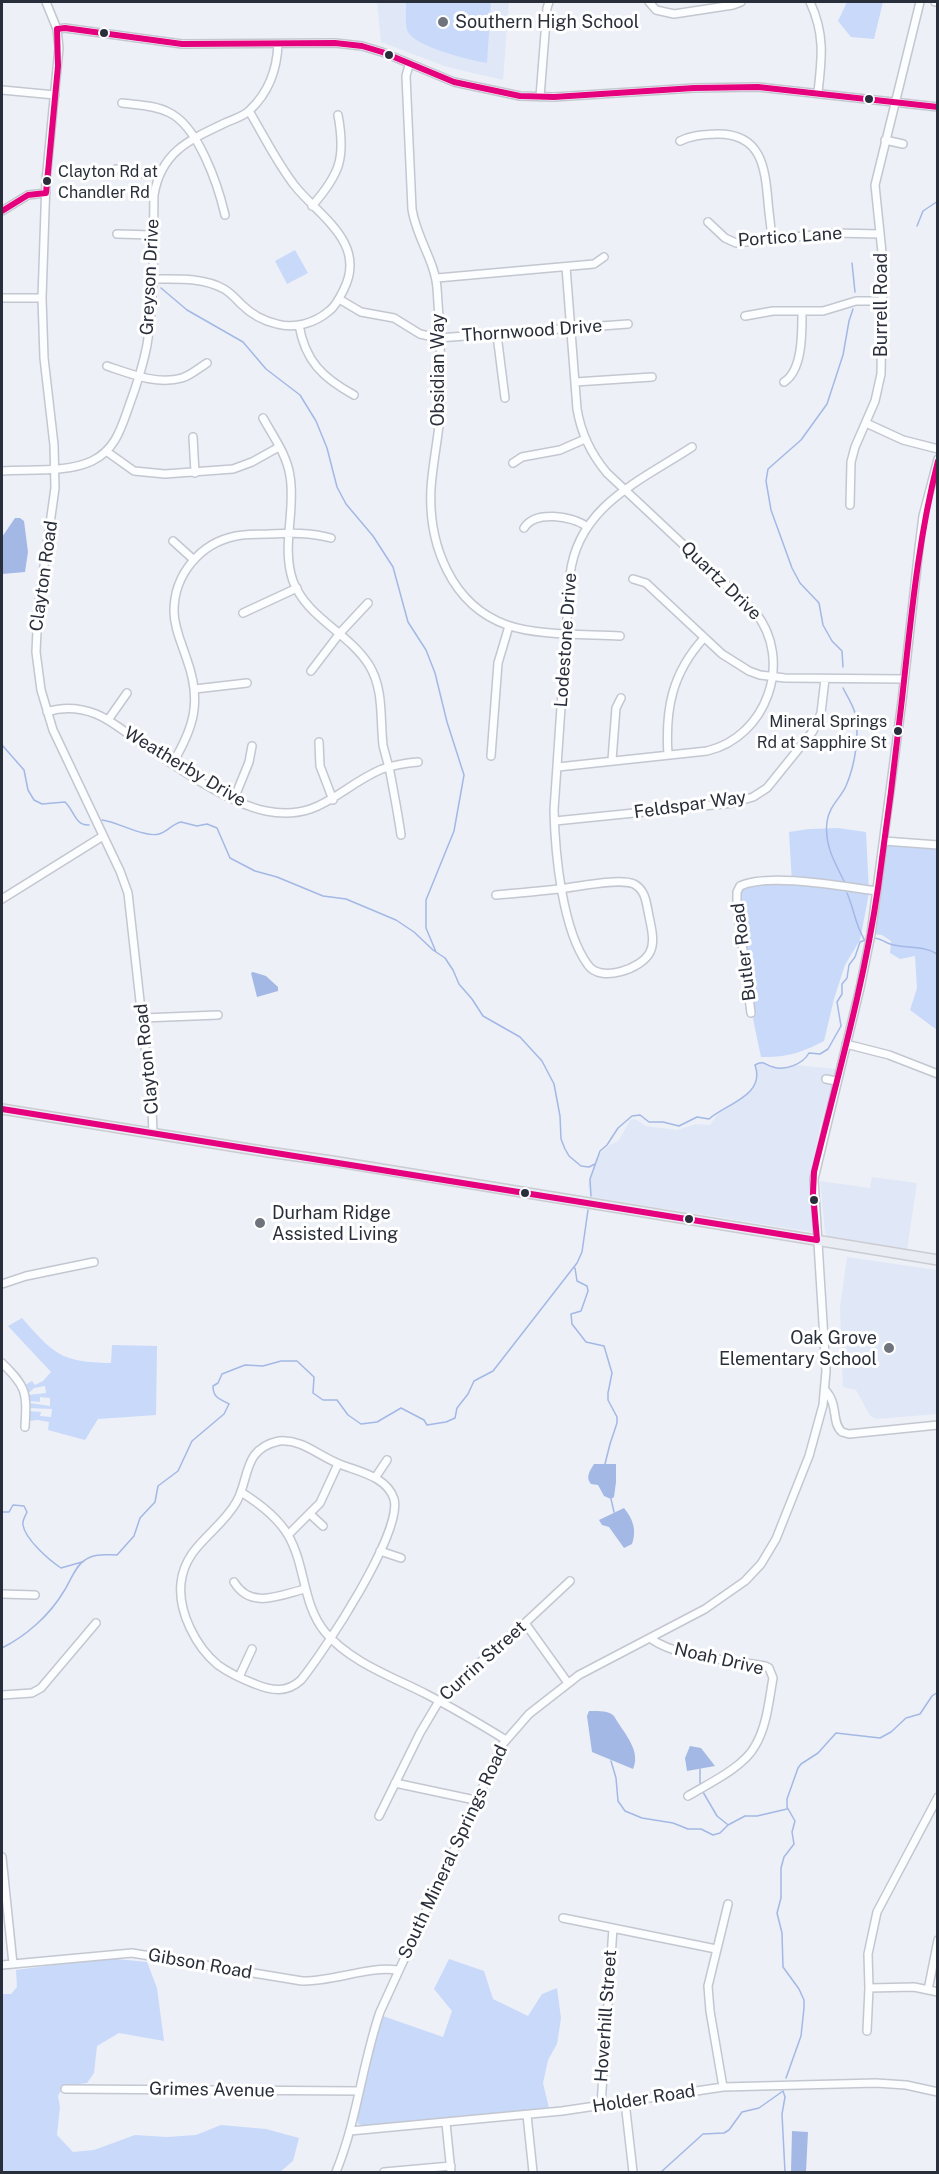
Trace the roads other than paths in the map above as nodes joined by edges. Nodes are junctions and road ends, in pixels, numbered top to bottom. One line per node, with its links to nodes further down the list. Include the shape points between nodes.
1 (46, 2): 7 (street, Clayton Road)
2 (549, 2): 13 (street)
3 (649, 2): 4 (street, via 656,10 674,14)
4 (741, 2)
5 (810, 2): 11 (street, via 822,39)
6 (920, 2): 14 (street, Burrell Road)
7 (57, 28): 8 (street, via 182,44); 12 (street, Clayton Road)
8 (278, 44): 9 (street, via 356,45); 17 (street, Greyson Drive, via 272,80)
9 (409, 65): 13 (street, via 466,86); 36 (street, Obsidian Way, via 412,209)
10 (2, 90): 12 (street)
11 (818, 92): 13 (street, via 727,87); 14 (street)
12 (55, 95): 25 (street, Clayton Road)
13 (540, 97)
14 (895, 102): 16 (street); 20 (street, Burrell Road)
15 (122, 103): 19 (street, via 170,112)
16 (938, 107)
17 (249, 111): 19 (street, Greyson Drive); 26 (street, via 288,176)
18 (338, 115): 26 (street, via 340,163 333,181)
19 (194, 138): 24 (street, Greyson Drive, via 174,153); 28 (street, via 215,179)
20 (885, 140): 22 (street); 31 (street, Burrell Road, via 875,185)
21 (680, 141): 33 (street, via 689,136 720,134 734,136 752,146 763,163)
22 (903, 144)
23 (116, 169): 24 (street)
24 (159, 176): 32 (street, Greyson Drive, via 154,195)
25 (46, 193): 27 (street, via 22,198); 39 (street, Clayton Road)
26 (312, 206): 40 (street, via 336,228 348,252 349,276)
27 (2, 211)
28 (225, 215)
29 (708, 222): 33 (street, Portico Lane, via 731,242)
30 (117, 234): 32 (street)
31 (880, 234): 33 (street, Portico Lane, via 834,233); 41 (street, Burrell Road)
32 (153, 235): 37 (street, Greyson Drive)
33 (772, 239)
34 (604, 257): 35 (street, via 594,264)
35 (566, 267): 36 (street); 46 (street, Quartz Drive)
36 (437, 278): 48 (street, Obsidian Way)
37 (152, 279): 45 (street, via 208,283 225,290 265,320 283,326); 51 (street, Greyson Drive, via 151,315)
38 (2, 298): 39 (street)
39 (42, 298): 67 (street, Clayton Road)
40 (339, 299): 45 (street, via 324,315); 48 (street, Thornwood Drive, via 362,312 394,318 420,334)
41 (882, 300): 42 (street); 58 (street, Burrell Road, via 880,383)
42 (802, 311): 43 (street); 54 (street, via 800,352)
43 (745, 316)
44 (628, 324): 46 (street, Thornwood Drive)
45 (299, 325): 55 (street, via 306,350 318,370)
46 (571, 329): 47 (street, Thornwood Drive); 53 (street, Quartz Drive)
47 (497, 335): 48 (street, Thornwood Drive); 56 (street)
48 (440, 338): 82 (street, Obsidian Way, via 441,402 431,496 440,553 460,593 483,614)
49 (207, 363): 51 (street, via 177,379)
50 (107, 366): 51 (street)
51 (139, 376): 64 (street, Greyson Drive, via 114,444)
52 (652, 377): 53 (street)
53 (575, 382): 60 (street, Quartz Drive, via 578,417)
54 (784, 382)
55 (354, 395)
56 (505, 398)
57 (263, 418): 61 (street)
58 (866, 423): 63 (street, via 903,440); 71 (street, Burrell Road, via 851,462)
59 (193, 437): 69 (street)
60 (585, 439): 66 (street); 70 (street, Quartz Drive, via 602,467)
61 (279, 447): 69 (street, via 233,469); 74 (street, via 290,475)
62 (692, 447): 70 (street, Lodestone Drive)
63 (938, 449)
64 (106, 451): 67 (street, via 85,464); 69 (street, via 125,466 144,473)
65 (938, 459): 90 (street, South Mineral Springs Road, via 923,516)
66 (513, 463)
67 (55, 469): 68 (street); 95 (street, Clayton Road, via 35,644)
68 (2, 471)
69 (195, 473)
70 (626, 491): 72 (street, Lodestone Drive); 88 (street, Quartz Drive, via 760,619 773,647)
71 (850, 505)
72 (586, 526): 73 (street, via 573,519 553,517 535,520); 84 (street, Lodestone Drive, via 572,562)
73 (524, 528)
74 (290, 533): 75 (street); 77 (street, via 225,539); 79 (street, via 290,562)
75 (331, 538)
76 (173, 541): 77 (street)
77 (194, 560): 92 (street, via 179,584 174,612)
78 (633, 579): 86 (street, via 646,583)
79 (297, 588): 81 (street); 83 (street, via 312,611)
80 (368, 603): 83 (street)
81 (243, 613)
82 (509, 626): 84 (street, Obsidian Way); 100 (street, via 498,663)
83 (340, 633): 87 (street); 104 (street, via 364,657 374,675)
84 (566, 633): 85 (street, Obsidian Way); 105 (street, Lodestone Drive)
85 (620, 636)
86 (704, 639): 88 (street, via 738,665); 99 (street, via 684,663 673,689)
87 (311, 671)
88 (772, 677): 89 (street); 99 (street, Quartz Drive, via 764,706 731,742 707,751)
89 (825, 679): 90 (street); 108 (street, Feldspar Way, via 821,713 813,731 772,783 753,797 733,803)
90 (904, 679): 111 (street, South Mineral Springs Road)
91 (247, 683): 92 (street)
92 (195, 689): 103 (street, via 193,722)
93 (127, 693): 96 (street)
94 (621, 698): 101 (street, via 616,708)
95 (46, 712): 96 (street, Weatherby Drive, via 75,709); 110 (street, Clayton Road)
96 (108, 720): 103 (street, Weatherby Drive)
97 (318, 742): 107 (street, via 320,766)
98 (252, 746): 106 (street)
99 (668, 755): 101 (street, Quartz Drive)
100 (491, 756)
101 (612, 760): 105 (street, Quartz Drive)
102 (418, 762): 104 (street, Weatherby Drive)
103 (172, 764): 106 (street, Weatherby Drive)
104 (389, 767): 107 (street, Weatherby Drive); 109 (street)
105 (558, 767): 108 (street, Lodestone Drive)
106 (234, 799): 107 (street, Weatherby Drive, via 265,811 286,813)
107 (333, 800)
108 (555, 821): 113 (street, Lodestone Drive)
109 (401, 835)
110 (103, 836): 116 (street); 119 (street, Clayton Road, via 130,900)
111 (884, 841): 112 (street); 114 (street, South Mineral Springs Road)
112 (938, 845)
113 (562, 888): 113 (street, Lodestone Drive, via 576,941 592,969 612,974 645,959 652,943 646,899 637,886 624,882); 115 (street, Lodestone Drive)
114 (878, 891): 117 (street, Butler Road, via 786,881 740,886 737,904); 120 (street, South Mineral Springs Road)
115 (496, 895)
116 (2, 898)
117 (751, 1013)
118 (218, 1015): 119 (street)
119 (143, 1018): 125 (street, Clayton Road)
120 (846, 1044): 121 (street); 123 (street, South Mineral Springs Road)
121 (938, 1074)
122 (826, 1079): 123 (street)
123 (836, 1081): 126 (street, South Mineral Springs Road, via 814,1179)
124 (2, 1109): 125 (highway)
125 (153, 1133): 126 (highway)
126 (817, 1240): 127 (highway); 131 (street, South Mineral Springs Road)
127 (938, 1260)
128 (94, 1262): 129 (street)
129 (2, 1284)
130 (2, 1363): 133 (street, via 19,1380 24,1392)
131 (825, 1390): 132 (street, via 833,1401 837,1426 842,1432); 150 (street, South Mineral Springs Road, via 801,1481 761,1564 730,1594)
132 (938, 1425)
133 (25, 1427)
134 (387, 1460): 136 (street)
135 (338, 1464): 136 (street); 137 (street, via 297,1442 274,1442 249,1464); 138 (street, via 326,1494)
136 (375, 1478): 141 (street, via 387,1487 394,1504 391,1525)
137 (241, 1492): 140 (street, via 260,1505); 153 (street, via 234,1507 192,1552 181,1587 185,1614 198,1639 215,1662)
138 (310, 1514): 139 (street); 140 (street)
139 (323, 1526)
140 (288, 1535): 145 (street)
141 (380, 1551): 142 (street); 151 (street)
142 (400, 1558)
143 (570, 1581): 149 (street, Currin Street)
144 (234, 1582): 145 (street, via 244,1594 259,1599)
145 (305, 1589): 151 (street, via 315,1616)
146 (2, 1594): 147 (street)
147 (35, 1595)
148 (96, 1623): 155 (street, via 41,1689)
149 (525, 1623): 154 (street); 156 (street, Currin Street)
150 (650, 1638): 154 (street, South Mineral Springs Road); 159 (street, Noah Drive, via 669,1648 765,1666 773,1678 764,1726 755,1747 746,1758)
151 (331, 1639): 153 (street, via 307,1674 291,1688 269,1689); 156 (street, via 356,1657)
152 (252, 1649): 153 (street)
153 (239, 1677)
154 (568, 1683): 157 (street, South Mineral Springs Road, via 529,1714)
155 (2, 1695)
156 (439, 1701): 157 (street); 158 (street, Currin Street)
157 (506, 1740): 161 (street, South Mineral Springs Road)
158 (395, 1783): 161 (street); 162 (street, Currin Street)
159 (688, 1796)
160 (938, 1797): 172 (street, via 877,1912 869,1942)
161 (476, 1800): 171 (street, South Mineral Springs Road)
162 (379, 1816)
163 (2, 1857): 169 (street)
164 (728, 1904): 168 (street)
165 (563, 1918): 166 (street)
166 (613, 1928): 168 (street); 181 (street, Hoverhill Street)
167 (938, 1940): 173 (street)
168 (716, 1949): 176 (street, via 708,1996)
169 (13, 1964): 170 (street, Gibson Road); 171 (street, Gibson Road, via 132,1953 302,1981 385,1969)
170 (2, 1965)
171 (397, 1971): 178 (street, South Mineral Springs Road, via 371,2038)
172 (870, 1988): 173 (street); 175 (street)
173 (928, 1990): 174 (street)
174 (938, 1992)
175 (867, 2031)
176 (723, 2087): 179 (street, Holder Road, via 890,2083); 180 (street, Holder Road)
177 (64, 2089): 178 (street, Grimes Avenue)
178 (359, 2091): 184 (street, South Mineral Springs Road)
179 (938, 2092)
180 (625, 2102): 181 (street, Holder Road); 189 (street)
181 (601, 2105): 182 (street, Holder Road)
182 (527, 2115): 183 (street, Holder Road); 188 (street)
183 (446, 2123): 184 (street, Holder Road); 185 (street)
184 (350, 2131): 186 (street, South Mineral Springs Road)
185 (451, 2169): 187 (street)
186 (336, 2172)
187 (384, 2172)
188 (533, 2172)
189 (633, 2172)

